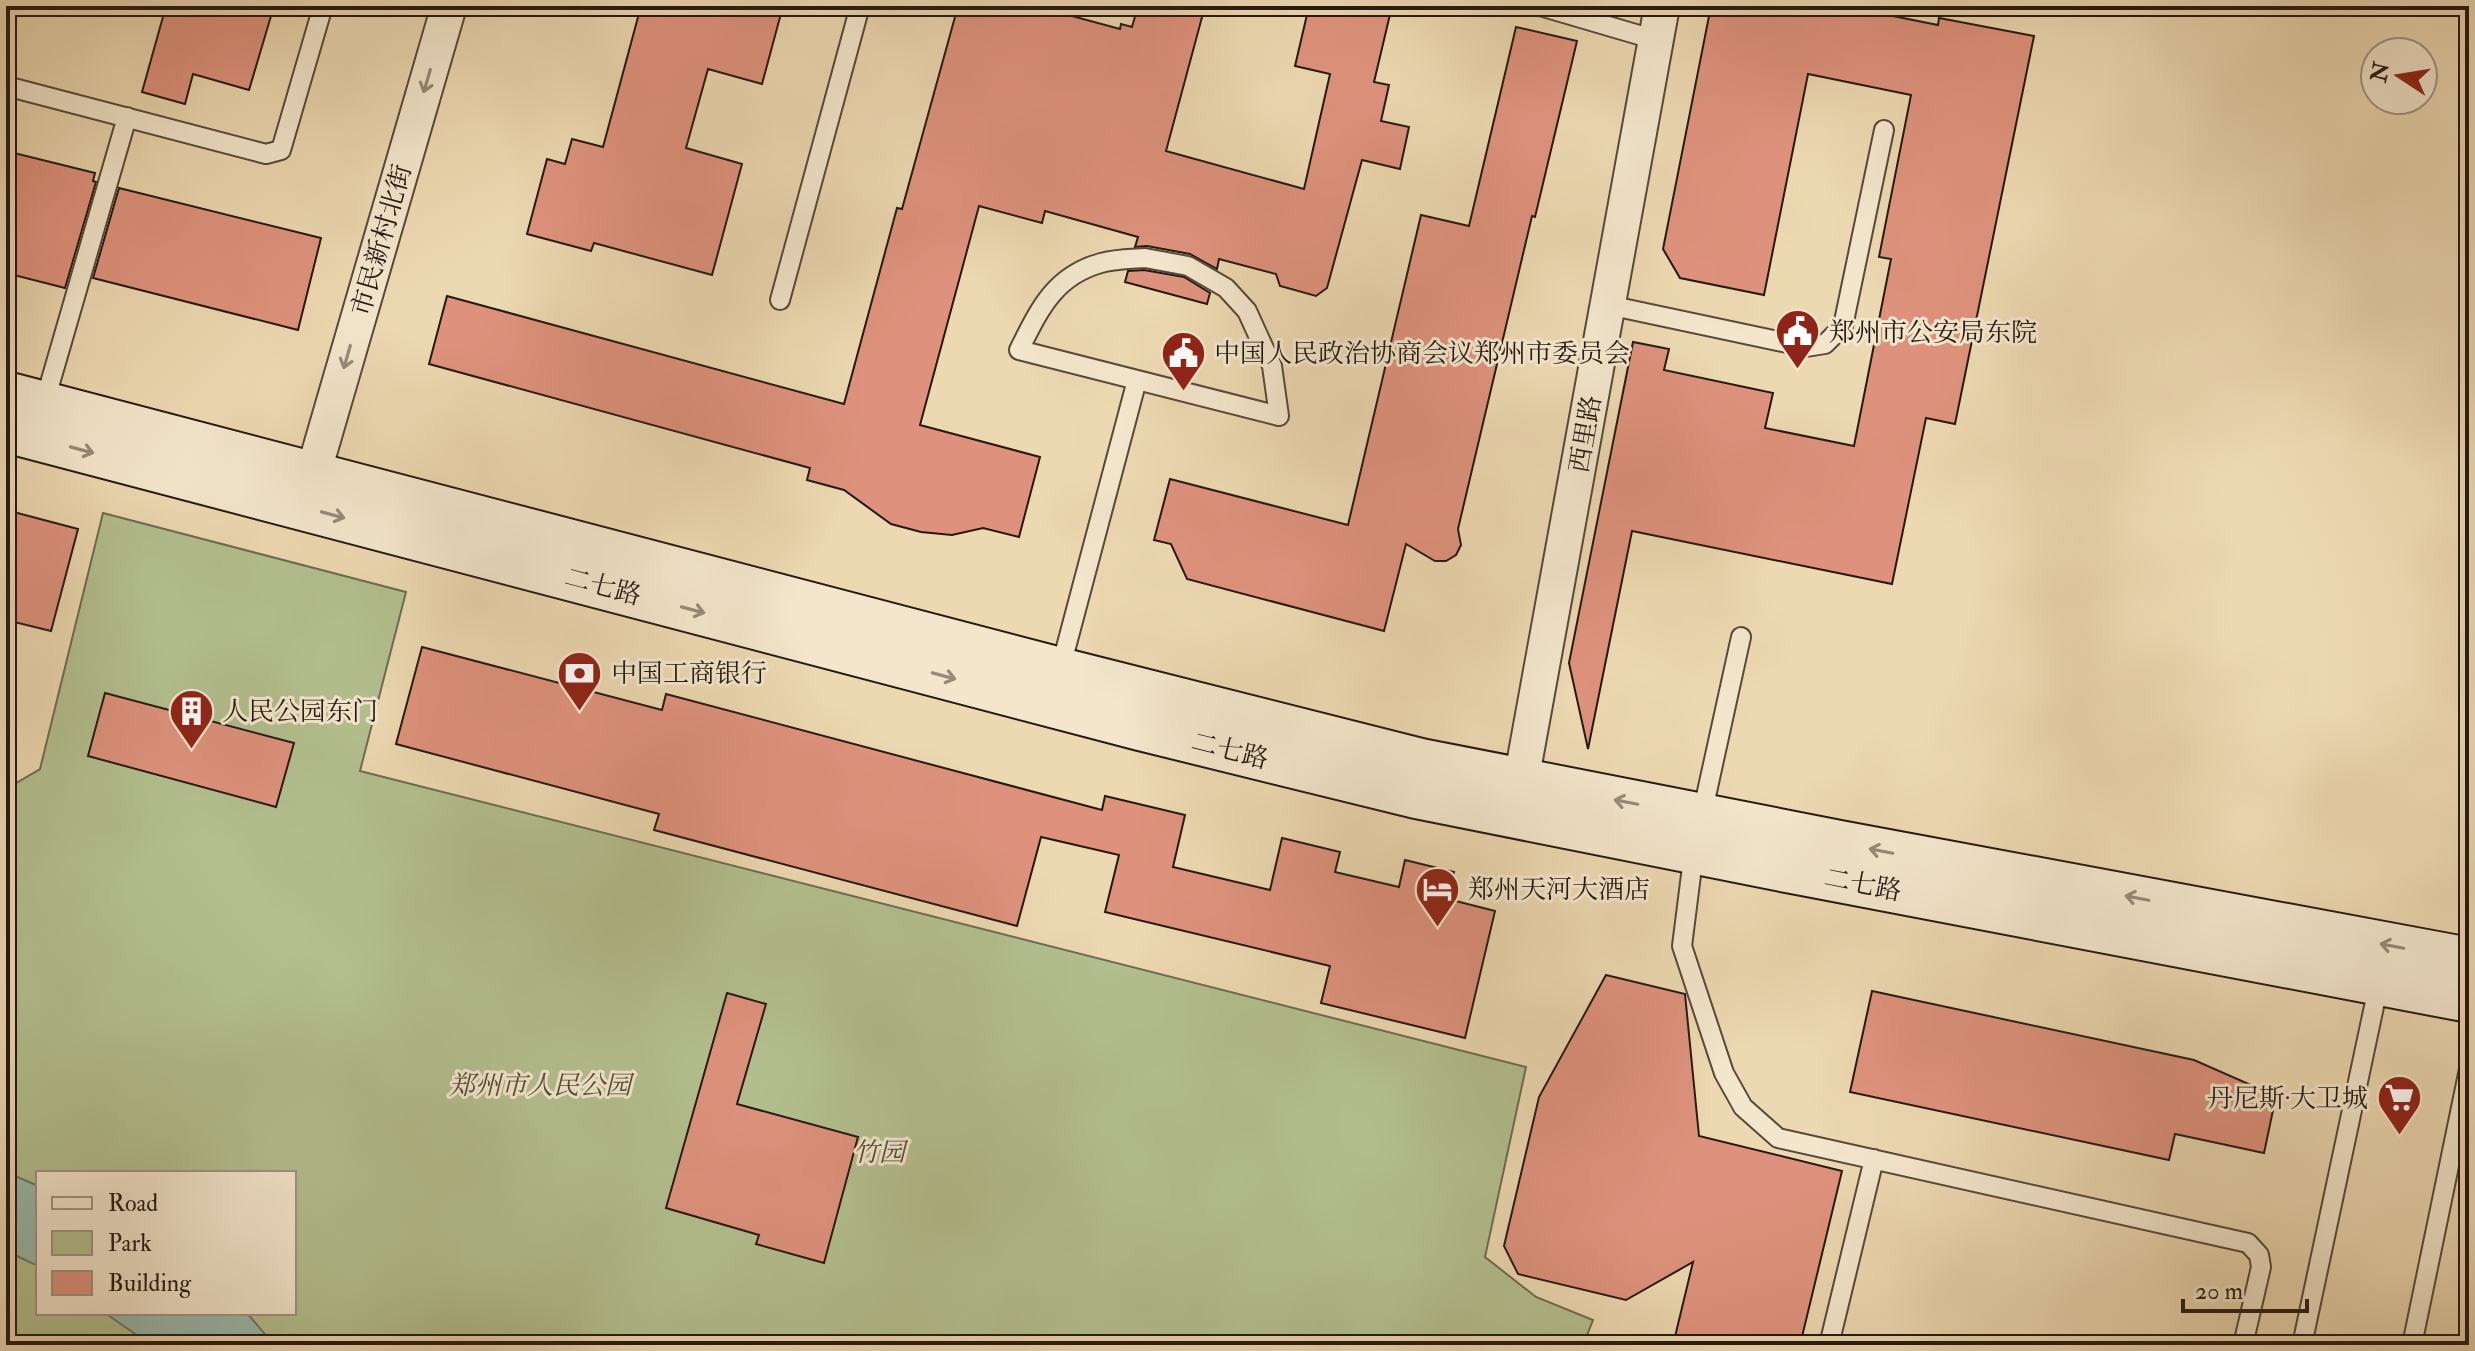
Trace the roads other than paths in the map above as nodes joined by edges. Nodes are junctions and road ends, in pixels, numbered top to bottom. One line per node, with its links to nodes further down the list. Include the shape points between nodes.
1 (323, 6): 8 (lane, via 281,150 266,154)
2 (449, 6): 15 (street, 市民新村北街, one-way to 15)
3 (860, 6): 10 (lane)
4 (1540, 6): 6 (lane)
5 (1662, 6): 6 (street, 西里路)
6 (1656, 40): 11 (street, 西里路)
7 (6, 86): 8 (lane)
8 (127, 117): 13 (lane)
9 (1884, 130): 11 (lane, via 1843,326 1825,344 1806,347)
10 (780, 300)
11 (1608, 305): 18 (street, 西里路)
12 (1137, 380): 12 (lane, via 1251,409 1279,416 1272,366 1247,311 1226,288 1188,266 1145,258 1101,263 1067,279 1043,301 1019,350); 17 (lane)
13 (25, 399): 15 (main road, 二七路)
14 (6, 430): 18 (main road, 二七路, one-way to 18, via 1416,796)
15 (313, 474): 17 (main road, 二七路)
16 (1741, 637): 19 (lane)
17 (1060, 670): 18 (main road, 二七路, via 1421,761)
18 (1518, 798): 19 (main road, 二七路)
19 (1698, 834): 20 (main road, 二七路, one-way to 19); 21 (main road, 二七路); 24 (lane, via 1682,946 1724,1073 1743,1107 1778,1138)
20 (2469, 960)
21 (2379, 983): 22 (main road, 二七路); 27 (lane)
22 (2469, 1000)
23 (2469, 1069): 28 (lane)
24 (1874, 1159): 25 (lane); 26 (lane, via 2248,1243 2261,1267)
25 (1829, 1345)
26 (2243, 1345)
27 (2302, 1345)
28 (2412, 1345)

